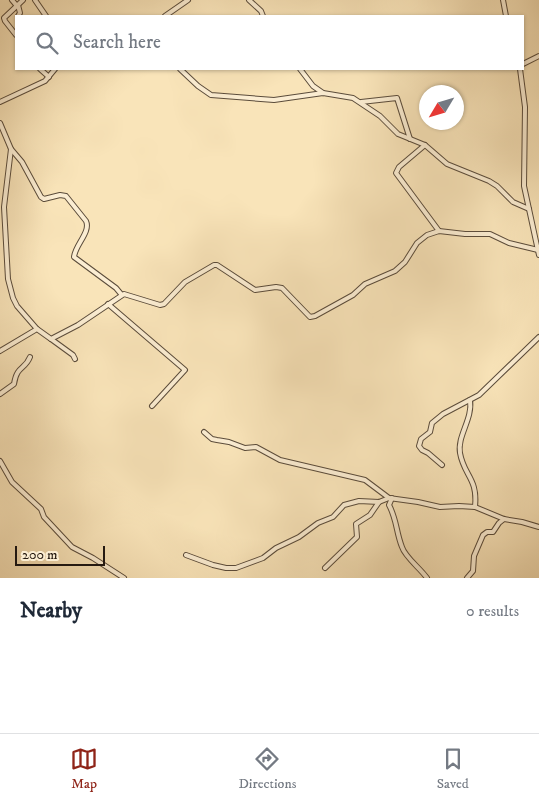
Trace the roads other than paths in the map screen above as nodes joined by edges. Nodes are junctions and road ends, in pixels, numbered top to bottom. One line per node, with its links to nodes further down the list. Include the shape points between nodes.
1 (12, 0): 7 (street)
2 (23, 0): 7 (street)
3 (35, 0): 9 (street)
4 (188, 0): 10 (street)
5 (249, 0): 11 (street)
6 (503, 0): 12 (street)
7 (17, 5): 8 (street); 13 (street, via 4,20)
8 (19, 15)
9 (45, 15)
10 (166, 15)
11 (263, 15)
12 (506, 15)
13 (15, 34)
14 (539, 56): 15 (street)
15 (524, 64)
16 (41, 70): 21 (street)
17 (54, 70): 21 (street)
18 (181, 70): 22 (street, via 211,95 274,100)
19 (301, 70): 22 (street)
20 (520, 70): 29 (street, via 525,107 524,186)
21 (48, 77): 23 (street)
22 (323, 93): 24 (street, via 347,96)
23 (0, 102)
24 (360, 102): 26 (street, via 398,134); 26 (street, via 397,98)
25 (0, 123): 28 (street)
26 (410, 139): 27 (street)
27 (425, 145): 29 (street, via 447,164 488,181 513,202); 31 (street, via 398,167 396,173)
28 (11, 149): 34 (street, via 44,199 66,196 86,221 87,229 74,257); 36 (street, via 4,207 8,279 17,306)
29 (529, 209): 32 (street)
30 (538, 228): 32 (street)
31 (439, 231): 33 (street, via 490,234); 34 (street, via 427,235 395,271 365,284 353,295 310,317 282,288 255,290 217,265 185,282 164,304)
32 (533, 232): 33 (street)
33 (538, 252)
34 (122, 294): 35 (street)
35 (108, 304): 38 (street); 44 (street, via 185,370)
36 (37, 329): 38 (street); 39 (street)
37 (539, 337): 43 (street, via 490,386)
38 (50, 339): 41 (street)
39 (0, 351)
40 (30, 357): 42 (street, via 18,371 14,384)
41 (75, 359)
42 (0, 394)
43 (470, 400): 47 (street, via 432,422 430,432 420,442 420,449); 50 (street, via 470,413 460,451 474,485)
44 (152, 406)
45 (204, 432): 48 (street, via 212,439 245,448 256,447 285,461 365,480)
46 (0, 461): 55 (street, via 12,482 41,509 44,517 72,547)
47 (442, 465)
48 (391, 498): 49 (street); 50 (street, via 440,507); 56 (street, via 389,505 396,518 402,547)
49 (379, 502): 53 (street, via 359,501 344,505 333,517 318,523 299,538 263,558 236,568); 54 (street, via 370,515 356,524 357,537)
50 (475, 507): 51 (street)
51 (504, 519): 52 (street); 57 (street, via 494,532 483,534 474,556 473,571)
52 (539, 527)
53 (186, 555)
54 (325, 568)
55 (124, 578)
56 (427, 578)
57 (467, 578)

